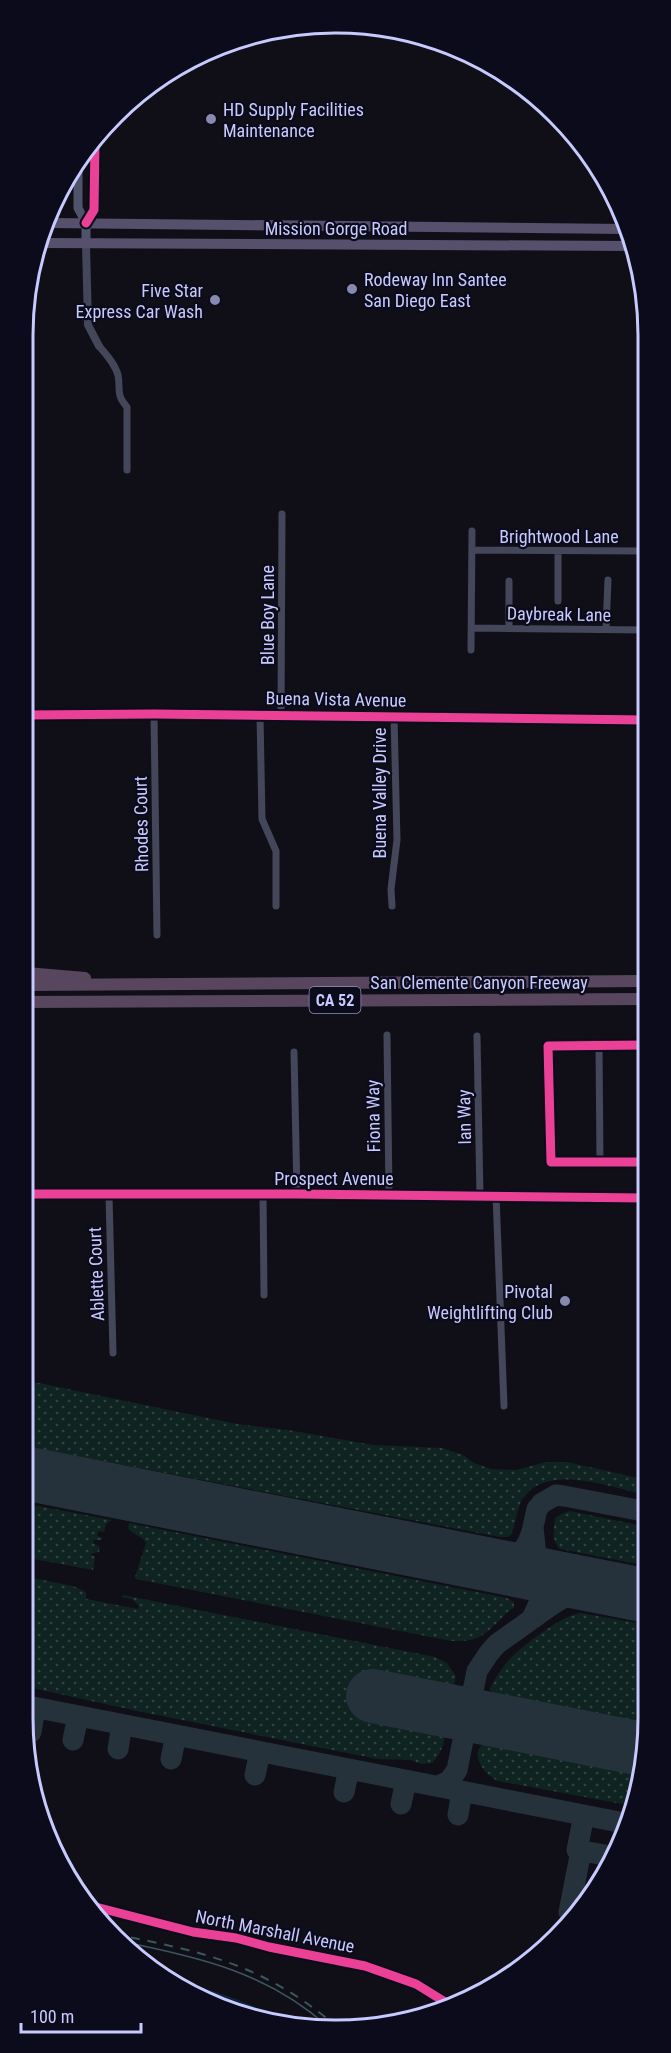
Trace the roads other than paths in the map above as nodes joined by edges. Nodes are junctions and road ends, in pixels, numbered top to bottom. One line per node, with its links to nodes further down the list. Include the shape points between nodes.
1 (95, 153): 4 (main road, via 94,210)
2 (78, 177): 4 (main road, via 78,208)
3 (55, 223): 4 (main road, Mission Gorge Road)
4 (86, 223): 5 (main road, Mission Gorge Road); 7 (main road)
5 (618, 229)
6 (47, 243): 7 (main road, Mission Gorge Road)
7 (86, 244): 8 (main road, Mission Gorge Road); 9 (street, via 88,325)
8 (625, 246)
9 (99, 346): 10 (street, via 117,374 120,399 127,407)
10 (127, 470)
11 (282, 514): 27 (street, Blue Boy Lane)
12 (472, 531): 13 (street)
13 (472, 550): 14 (street, Brightwood Lane); 19 (street)
14 (558, 550): 15 (street, Brightwood Lane); 18 (street)
15 (638, 551)
16 (608, 580): 21 (street)
17 (509, 581): 20 (street)
18 (558, 601)
19 (472, 628): 20 (street, Daybreak Lane); 23 (street)
20 (509, 628): 21 (street, Daybreak Lane)
21 (606, 629): 22 (street, Daybreak Lane)
22 (638, 630)
23 (471, 650)
24 (154, 714): 25 (street, Buena Vista Avenue); 26 (street, Buena Vista Avenue); 32 (street, Rhodes Court)
25 (33, 715)
26 (260, 715): 27 (street, Buena Vista Avenue); 30 (street, via 262,819 276,851)
27 (281, 715): 28 (street, Buena Vista Avenue)
28 (394, 716): 29 (street, Buena Vista Avenue); 31 (street, Buena Valley Drive, via 397,840)
29 (638, 720)
30 (276, 906)
31 (392, 906)
32 (157, 934)
33 (33, 974): 35 (highway)
34 (638, 981): 35 (highway, San Clemente Canyon Freeway / CA 52)
35 (206, 984): 36 (highway, San Clemente Canyon Freeway / CA 52)
36 (33, 985)
37 (638, 999): 38 (highway, San Clemente Canyon Freeway / CA 52)
38 (33, 1002)
39 (387, 1035): 50 (street, Fiona Way)
40 (477, 1036): 52 (street, Ian Way)
41 (599, 1045): 42 (street); 44 (street); 44 (street, via 548,1046 551,1162)
42 (638, 1045)
43 (294, 1052): 48 (street)
44 (600, 1162): 45 (street)
45 (638, 1162)
46 (33, 1194): 49 (main road, Prospect Avenue)
47 (263, 1194): 48 (main road, Prospect Avenue); 49 (main road, Prospect Avenue); 54 (street)
48 (297, 1194): 50 (main road, Prospect Avenue)
49 (109, 1195): 55 (street, Ablette Court)
50 (389, 1195): 52 (main road, Prospect Avenue)
51 (496, 1195): 52 (main road, Prospect Avenue); 53 (main road, Prospect Avenue); 56 (street)
52 (480, 1197)
53 (638, 1198)
54 (264, 1296)
55 (113, 1353)
56 (504, 1406)
57 (101, 1908): 58 (main road, North Marshall Avenue, via 193,1932 365,1966 416,1984)
58 (442, 2000)

